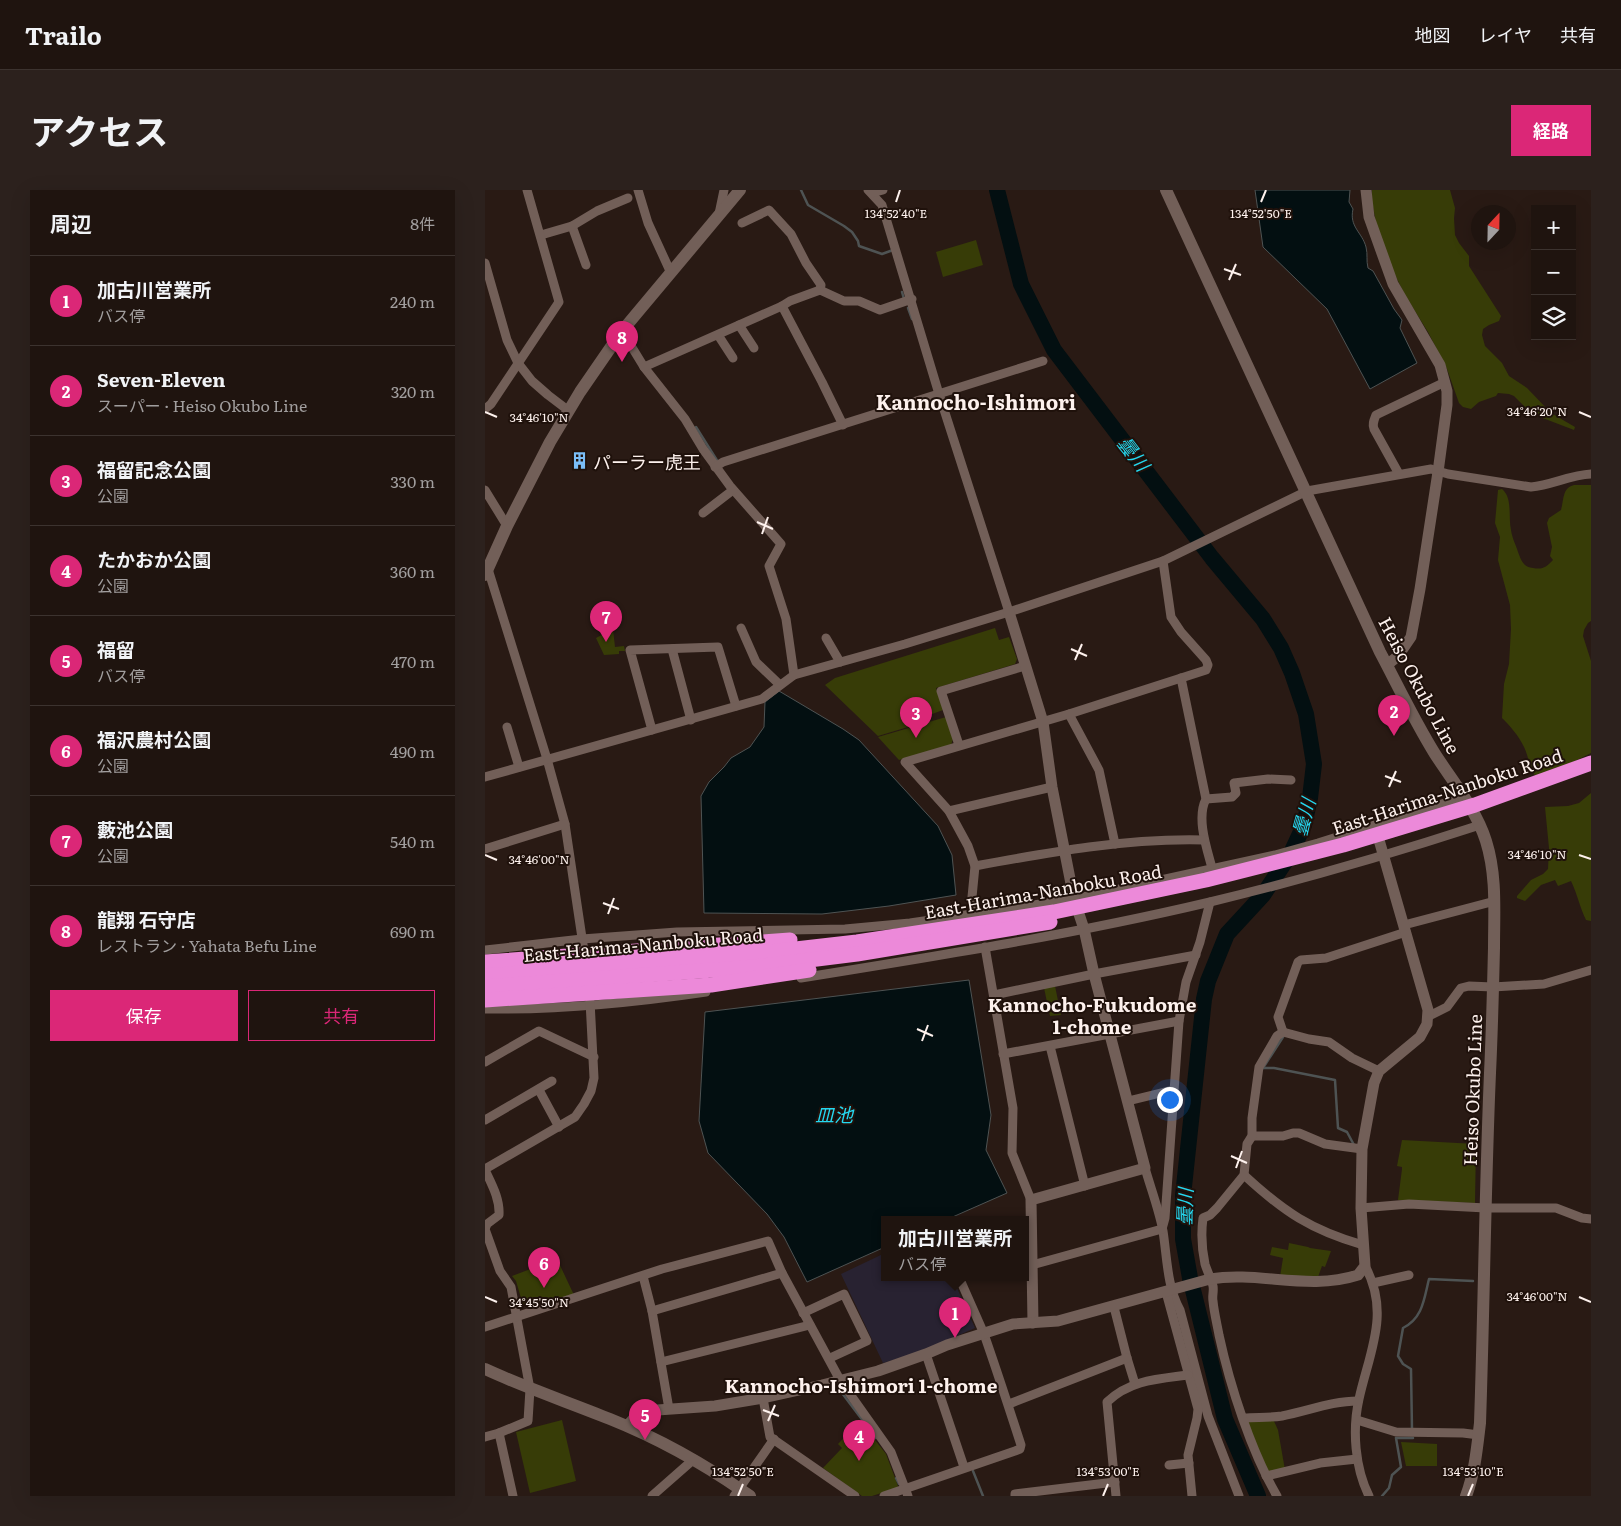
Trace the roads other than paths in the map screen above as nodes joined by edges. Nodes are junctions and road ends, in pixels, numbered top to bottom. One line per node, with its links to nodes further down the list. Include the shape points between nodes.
1 (527, 190): 13 (street)
2 (638, 190): 16 (street, via 647,224)
3 (724, 190): 10 (street)
4 (740, 190): 10 (main road)
5 (883, 190): 8 (street)
6 (1166, 190): 39 (main road, Heiso Okubo Line)
7 (1366, 190): 28 (street, via 1369,217 1393,284 1440,365)
8 (870, 192): 18 (street, via 882,205)
9 (628, 198): 12 (street)
10 (718, 216): 16 (main road)
11 (742, 223): 17 (street, via 769,210 791,234 821,284)
12 (572, 226): 13 (street); 15 (street)
13 (541, 235): 26 (street, via 559,302)
14 (485, 263): 26 (street, via 507,340)
15 (586, 265)
16 (671, 273): 21 (main road)
17 (820, 290): 18 (street, via 844,301 859,301 880,310); 19 (street)
18 (911, 299): 29 (street)
19 (782, 306): 20 (street); 32 (street)
20 (739, 325): 22 (street); 23 (street)
21 (622, 331): 27 (street); 31 (main road)
22 (718, 335): 24 (street); 27 (street)
23 (754, 348)
24 (733, 358)
25 (1043, 362): 29 (street)
26 (518, 363): 30 (street); 31 (street, via 543,390)
27 (644, 367): 33 (street, via 685,419)
28 (1445, 382): 34 (street, via 1447,405); 35 (street, via 1376,415 1374,430)
29 (939, 394): 32 (street); 44 (street)
30 (485, 409)
31 (569, 411): 41 (main road)
32 (843, 424): 33 (street)
33 (715, 467): 38 (street)
34 (1438, 472): 35 (street, via 1431,469); 36 (street, via 1531,486 1544,486); 49 (street, via 1411,637)
35 (1399, 474): 39 (street)
36 (1591, 474)
37 (485, 490): 41 (street)
38 (733, 490): 40 (street); 51 (street, via 781,544 769,566 786,619)
39 (1307, 491): 42 (street); 49 (main road, Heiso Okubo Line)
40 (703, 513)
41 (507, 526): 43 (main road)
42 (1163, 561): 44 (street); 52 (street, via 1171,617 1208,665 1206,670)
43 (486, 572): 61 (street)
44 (1009, 612): 48 (street); 50 (street)
45 (741, 628): 53 (street, via 756,662)
46 (826, 638): 48 (street)
47 (672, 649): 54 (street, via 718,647); 56 (street); 59 (street, via 630,650)
48 (840, 662): 51 (street)
49 (1387, 665): 69 (main road, Heiso Okubo Line, via 1435,754)
50 (1025, 666): 57 (street); 60 (street, via 941,691)
51 (794, 675): 53 (street)
52 (1181, 678): 55 (street); 70 (street)
53 (780, 685): 54 (street, via 762,699)
54 (736, 706): 56 (street)
55 (1069, 714): 57 (street); 76 (street, via 1099,770)
56 (691, 720): 59 (street)
57 (1043, 722): 60 (street); 68 (street)
58 (507, 727): 63 (street)
59 (651, 730): 61 (street)
60 (959, 745): 71 (street, via 905,762)
61 (547, 759): 63 (street); 72 (street)
62 (1591, 763): 67 (highway, East-Harima-Nanboku Road)
63 (519, 767): 65 (street)
64 (1591, 774): 67 (highway, East-Harima-Nanboku Road)
65 (485, 777)
66 (1291, 780): 70 (street, via 1235,783 1236,793 1232,797)
67 (1553, 783): 87 (highway, East-Harima-Nanboku Road, via 1343,845 1206,880 1054,912); 88 (highway, East-Harima-Nanboku Road, via 1405,835 1290,869)
68 (1052, 786): 71 (street); 78 (street)
69 (1464, 797): 73 (main road, Heiso Okubo Line); 74 (street)
70 (1206, 799): 75 (street, via 1202,806)
71 (949, 811): 80 (street)
72 (565, 824): 77 (street); 90 (street)
73 (1480, 825): 79 (street); 83 (main road, Heiso Okubo Line, via 1491,861)
74 (1375, 826): 79 (street); 81 (street, via 1275,855)
75 (1204, 840): 76 (street, via 1170,839); 81 (street)
76 (1115, 844): 78 (street)
77 (485, 849)
78 (1066, 850): 80 (street); 82 (street)
79 (1384, 856): 84 (street); 86 (street)
80 (975, 866): 85 (street, via 972,897)
81 (1212, 868): 82 (street)
82 (1074, 899): 85 (street); 89 (street)
83 (1495, 901): 86 (street); 98 (main road, Heiso Okubo Line)
84 (1210, 902): 89 (street); 93 (street)
85 (975, 914): 90 (street, via 845,928)
86 (1405, 928): 104 (street); 106 (street, via 1326,958 1299,961 1278,1017)
87 (943, 929): 94 (highway); 97 (highway, East-Harima-Nanboku Road, via 751,954)
88 (1017, 929): 99 (highway, East-Harima-Nanboku Road, via 754,967); 101 (highway, via 867,960 711,985)
89 (1084, 929): 91 (street); 96 (street)
90 (582, 939): 92 (street); 102 (street)
91 (985, 947): 100 (street); 102 (street, via 795,979)
92 (485, 950)
93 (1196, 955): 96 (street); 105 (street, via 1186,982)
94 (485, 962)
95 (1591, 970): 98 (street, via 1544,984)
96 (1094, 974): 100 (street); 107 (street)
97 (485, 976)
98 (1493, 986): 104 (street, via 1461,988 1447,1007); 127 (main road, Heiso Okubo Line)
99 (485, 987)
100 (994, 995): 109 (street)
101 (485, 1000)
102 (591, 1007): 103 (street); 110 (street)
103 (485, 1009)
104 (1429, 1016): 112 (street, via 1419,1037)
105 (1179, 1021): 107 (street); 115 (street)
106 (1283, 1032): 112 (street, via 1329,1042); 119 (street, via 1277,1036 1259,1067)
107 (1109, 1034): 108 (street); 116 (street)
108 (1050, 1046): 109 (street); 124 (street)
109 (1003, 1054): 125 (street, via 1013,1108 1012,1154)
110 (594, 1057): 111 (street, via 539,1031); 118 (street, via 591,1091 575,1117)
111 (485, 1062)
112 (1379, 1071): 120 (street)
113 (552, 1081): 114 (street)
114 (539, 1090): 117 (street); 118 (street)
115 (1173, 1090): 116 (street); 129 (street)
116 (1128, 1101): 121 (street)
117 (485, 1120)
118 (559, 1127): 122 (street)
119 (1252, 1136): 120 (street, via 1293,1133 1325,1144); 123 (street, via 1247,1144)
120 (1362, 1149): 126 (street)
121 (1145, 1168): 124 (street); 129 (street)
122 (485, 1170): 143 (street, via 499,1208 499,1215 485,1229 500,1272 511,1287)
123 (1244, 1175): 130 (street, via 1298,1219 1318,1230); 136 (street, via 1217,1208 1203,1218 1203,1252)
124 (1085, 1186): 125 (street)
125 (1031, 1200): 131 (street)
126 (1361, 1208): 127 (street, via 1409,1204); 130 (street)
127 (1486, 1208): 128 (street, via 1556,1208); 165 (main road, Heiso Okubo Line)
128 (1591, 1220)
129 (1162, 1229): 131 (street); 139 (street)
130 (1363, 1245): 132 (street)
131 (1033, 1264): 144 (street)
132 (1365, 1266): 136 (street, via 1352,1277 1316,1282 1225,1277); 138 (street)
133 (782, 1273): 135 (street, via 767,1240); 141 (street); 142 (street)
134 (1409, 1275): 138 (street)
135 (643, 1276): 141 (street); 143 (street)
136 (1211, 1280): 139 (street); 161 (street, via 1219,1336)
137 (961, 1281): 147 (street)
138 (1373, 1284): 158 (street, via 1377,1328)
139 (1169, 1291): 140 (street); 153 (street); 186 (street, via 1181,1310 1208,1416)
140 (1114, 1307): 144 (street, via 1059,1321); 150 (street)
141 (652, 1311): 151 (street)
142 (803, 1313): 145 (street); 149 (street, via 844,1294 867,1341)
143 (517, 1316): 146 (street); 156 (street)
144 (1033, 1322): 147 (street)
145 (810, 1325): 149 (street); 151 (street)
146 (485, 1327)
147 (983, 1333): 148 (street); 159 (street)
148 (926, 1354): 154 (street); 172 (street)
149 (830, 1358): 154 (street)
150 (1127, 1358): 155 (street); 159 (street)
151 (661, 1362): 160 (street)
152 (485, 1369): 156 (main road)
153 (1188, 1375): 155 (street); 170 (street, via 1198,1409)
154 (840, 1380): 157 (street); 177 (street, via 891,1452)
155 (1135, 1384): 174 (street, via 1107,1402)
156 (530, 1389): 163 (main road); 164 (street, via 528,1421)
157 (763, 1398): 160 (street); 167 (street, via 770,1437)
158 (1358, 1401): 161 (street, via 1329,1404 1283,1416); 162 (street)
159 (1009, 1404): 172 (street, via 1020,1449)
160 (669, 1409): 163 (street, via 643,1411)
161 (1244, 1418): 173 (street)
162 (1357, 1420): 165 (street, via 1397,1432); 169 (street)
163 (627, 1426): 168 (main road)
164 (499, 1433): 166 (street); 178 (street)
165 (1479, 1435): 189 (main road, Heiso Okubo Line, via 1478,1452)
166 (485, 1437)
167 (774, 1439): 175 (street); 181 (street)
168 (694, 1459): 175 (main road); 179 (street)
169 (1357, 1459): 173 (street, via 1320,1463); 188 (street)
170 (1189, 1463): 171 (street); 185 (street)
171 (1169, 1464)
172 (964, 1467): 177 (street)
173 (1267, 1476): 187 (street)
174 (1115, 1482): 176 (street); 184 (street)
175 (737, 1492): 180 (main road)
176 (1067, 1492): 183 (street)
177 (907, 1493): 182 (street)
178 (513, 1496)
179 (653, 1496)
180 (750, 1496)
181 (855, 1496)
182 (884, 1496)
183 (1015, 1496)
184 (1116, 1496)
185 (1192, 1496)
186 (1239, 1496)
187 (1277, 1496)
188 (1369, 1496)
189 (1466, 1496)

